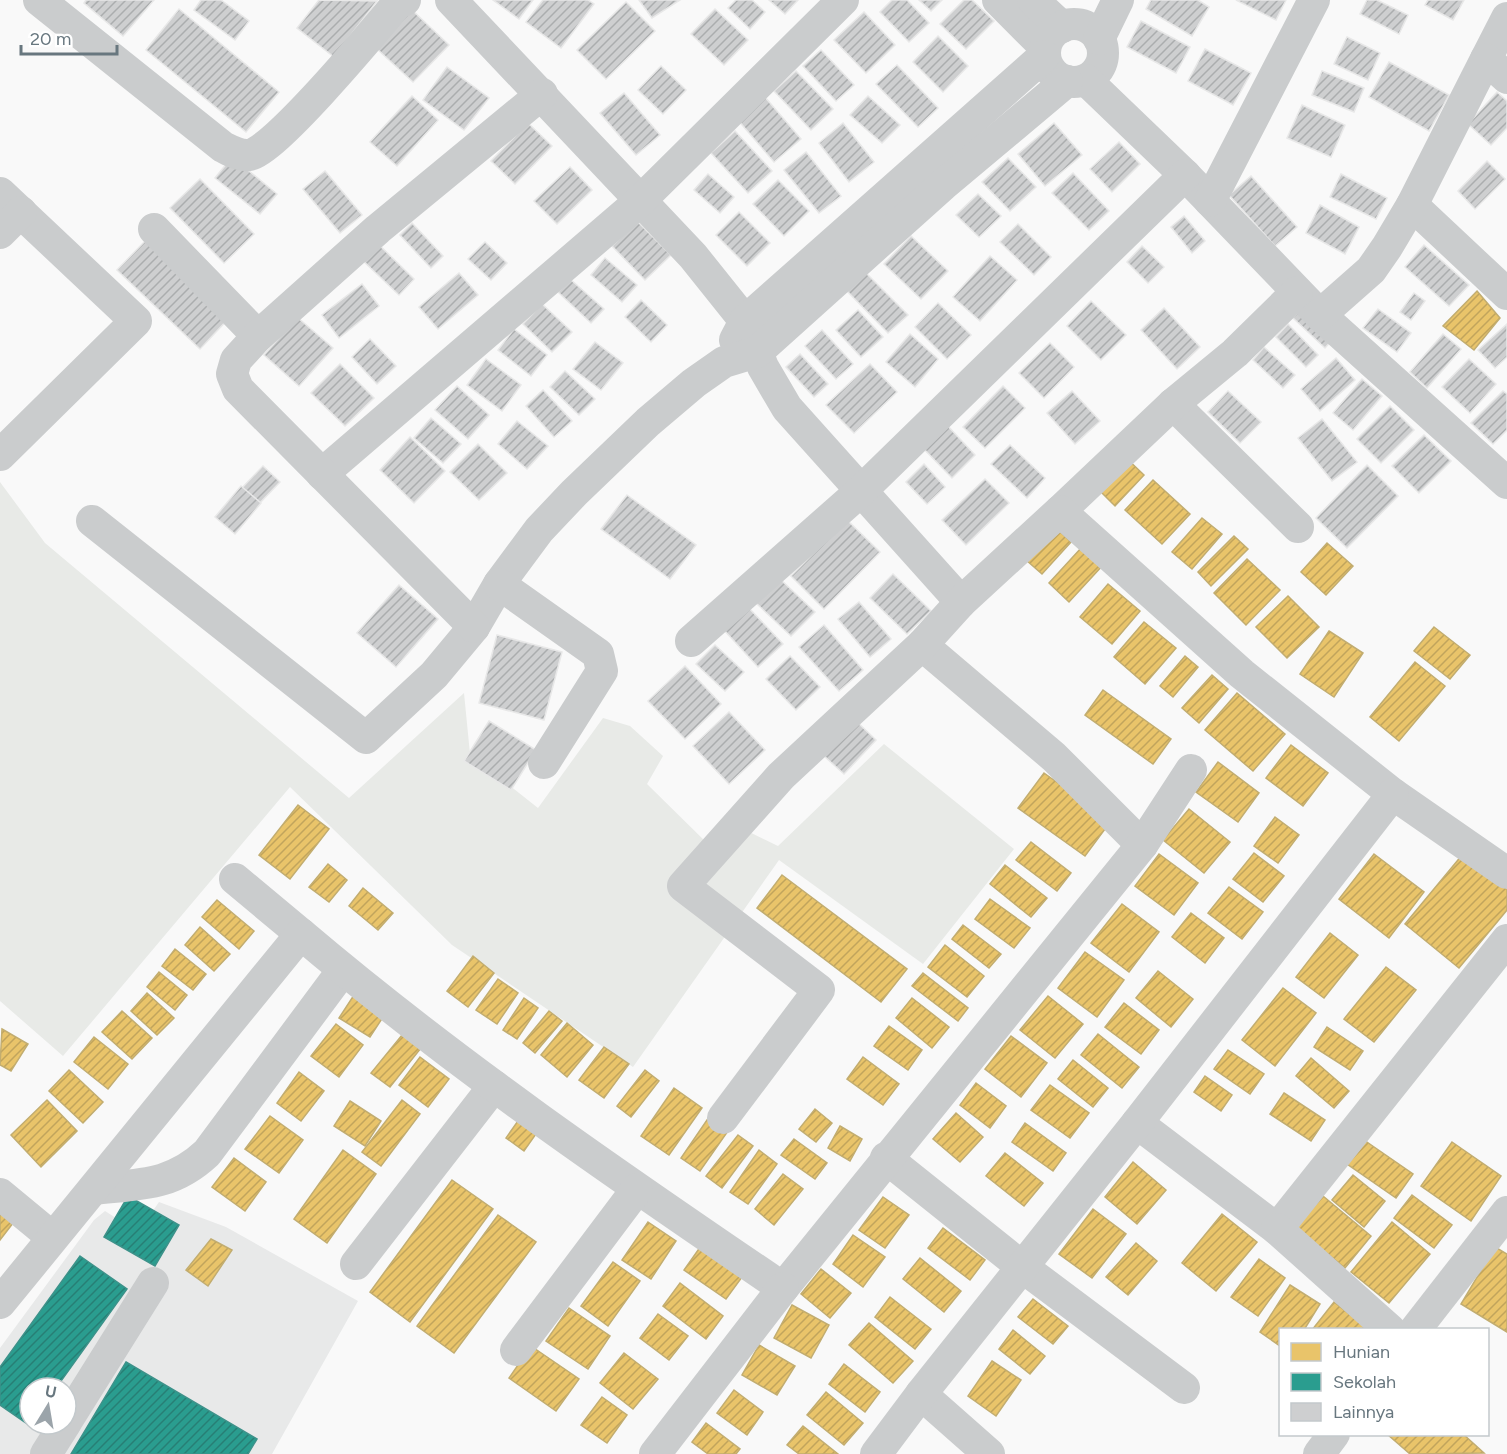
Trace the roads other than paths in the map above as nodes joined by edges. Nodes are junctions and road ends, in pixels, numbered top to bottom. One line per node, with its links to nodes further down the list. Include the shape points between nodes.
1 (39, 0): 8 (street, via 223,147 249,155 259,152 327,86)
2 (451, 0): 14 (street)
3 (843, 0): 17 (street)
4 (998, 0): 10 (street)
5 (1033, 0): 10 (street)
6 (1119, 0): 11 (street)
7 (1314, 0): 16 (street)
8 (397, 1)
9 (1507, 18): 12 (street)
10 (1062, 31): 11 (street, via 1089,28); 13 (street, via 1051,72); 24 (street)
11 (1100, 39): 13 (street, via 1102,62 1096,72)
12 (1496, 68): 18 (street)
13 (1076, 80): 15 (street); 26 (street, via 943,185)
14 (542, 94): 17 (street); 25 (street, via 378,229)
15 (1185, 175): 16 (street); 32 (street)
16 (1210, 201): 21 (street)
17 (639, 202): 24 (street, via 693,256); 30 (street)
18 (1412, 205): 22 (street); 23 (street, via 1371,270)
19 (7, 213): 29 (street, via 136,321)
20 (154, 229): 25 (street)
21 (1297, 292): 23 (street); 28 (street, via 1235,353)
22 (1507, 294)
23 (1320, 315): 31 (street)
24 (745, 321): 26 (street); 27 (street)
25 (258, 336): 30 (street, via 236,360 232,374 238,389)
26 (757, 352): 27 (street); 32 (street, via 787,408)
27 (724, 362): 36 (street, via 648,422 574,493 539,530)
28 (1173, 405): 33 (street); 35 (street)
29 (0, 455)
30 (322, 474): 38 (street)
31 (1507, 483)
32 (861, 491): 37 (street); 39 (street)
33 (1060, 511): 37 (street); 43 (street, via 1242,675)
34 (92, 521): 38 (street, via 366,738 434,675)
35 (1298, 526)
36 (499, 584): 38 (street); 41 (street, via 602,660 602,671)
37 (961, 602): 40 (street)
38 (474, 627)
39 (691, 641)
40 (922, 645): 44 (street, via 1054,757); 51 (street, via 781,776 683,886 819,990)
41 (544, 763)
42 (1191, 770): 44 (street)
43 (1393, 794): 45 (street); 52 (street)
44 (1142, 845): 53 (street)
45 (1507, 873)
46 (235, 879): 47 (street)
47 (301, 934): 49 (street); 54 (street)
48 (1507, 940): 58 (street)
49 (343, 970): 50 (street); 54 (street, via 207,1153 192,1167 160,1180)
50 (494, 1086): 55 (street); 60 (street)
51 (723, 1118)
52 (1137, 1123): 58 (street); 61 (street)
53 (886, 1158): 61 (street); 63 (street)
54 (94, 1189): 59 (street)
55 (637, 1189): 63 (street); 67 (street)
56 (0, 1194): 59 (street)
57 (1503, 1224): 66 (street)
58 (1277, 1229): 65 (street)
59 (52, 1237): 64 (street)
60 (356, 1264)
61 (1021, 1266): 68 (street); 69 (street)
62 (153, 1283): 70 (street)
63 (783, 1288): 74 (street)
64 (0, 1303)
65 (1389, 1328)
66 (1416, 1328)
67 (516, 1350)
68 (1184, 1388)
69 (921, 1394): 75 (street); 76 (street)
70 (78, 1402)
71 (57, 1436): 73 (street)
72 (1332, 1436): 77 (street)
73 (46, 1454)
74 (655, 1454)
75 (876, 1454)
76 (989, 1454)
77 (1319, 1454)

